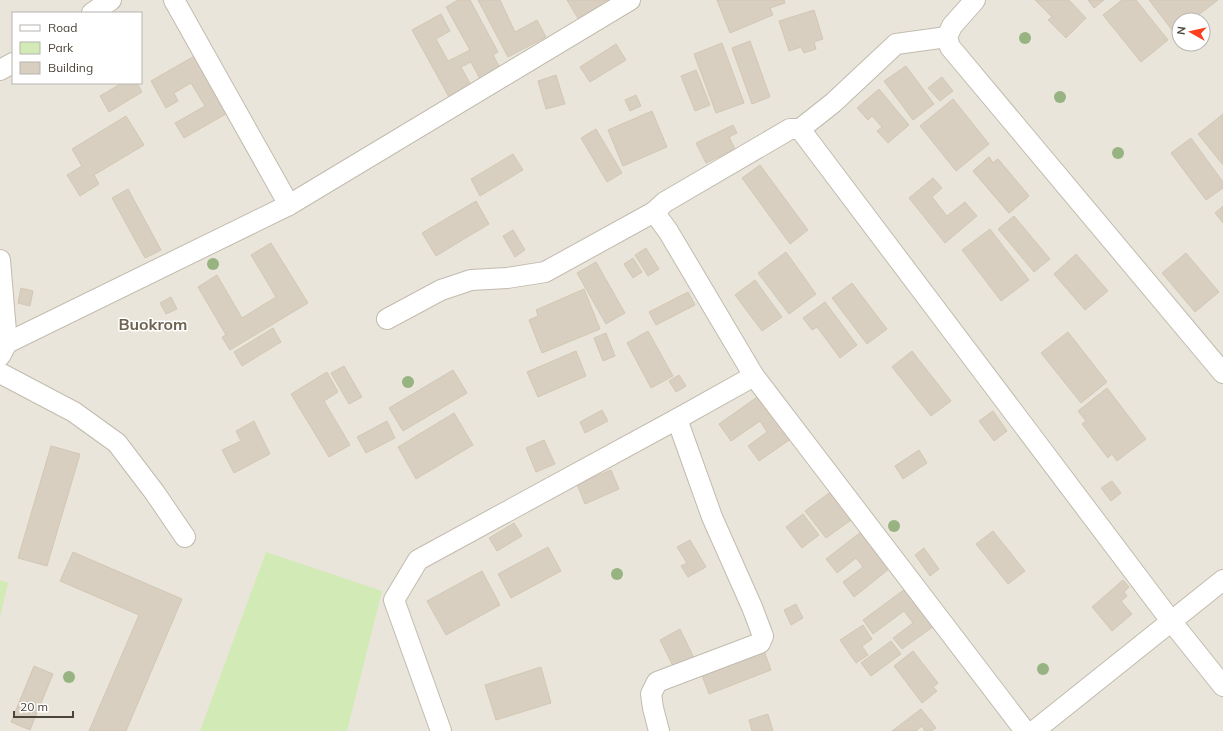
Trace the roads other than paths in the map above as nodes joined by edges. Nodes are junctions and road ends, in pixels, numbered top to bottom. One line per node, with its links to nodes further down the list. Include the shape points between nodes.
1 (111, 0): 5 (street)
2 (174, 0): 10 (street)
3 (630, 0): 10 (street)
4 (976, 0): 6 (street, via 952,26)
5 (93, 12)
6 (947, 37): 9 (street, via 896,44 833,103); 16 (street, via 950,47)
7 (12, 63): 8 (street)
8 (0, 70)
9 (800, 129): 11 (street, via 790,129 665,202); 21 (street)
10 (289, 205): 14 (street)
11 (654, 212): 13 (street, via 545,272 471,280 441,290); 17 (street, via 668,231)
12 (0, 260): 14 (street)
13 (387, 319)
14 (3, 349)
15 (0, 373): 19 (street, via 74,412 117,443)
16 (1223, 373)
17 (754, 376): 18 (street); 25 (street)
18 (677, 419): 23 (street, via 418,560 394,600); 24 (street, via 712,516 763,636 760,643 657,682 651,694)
19 (185, 537)
20 (1223, 580): 21 (street)
21 (1171, 621): 22 (street); 26 (street)
22 (1223, 686)
23 (441, 731)
24 (659, 731)
25 (1025, 731)
26 (1034, 731)

